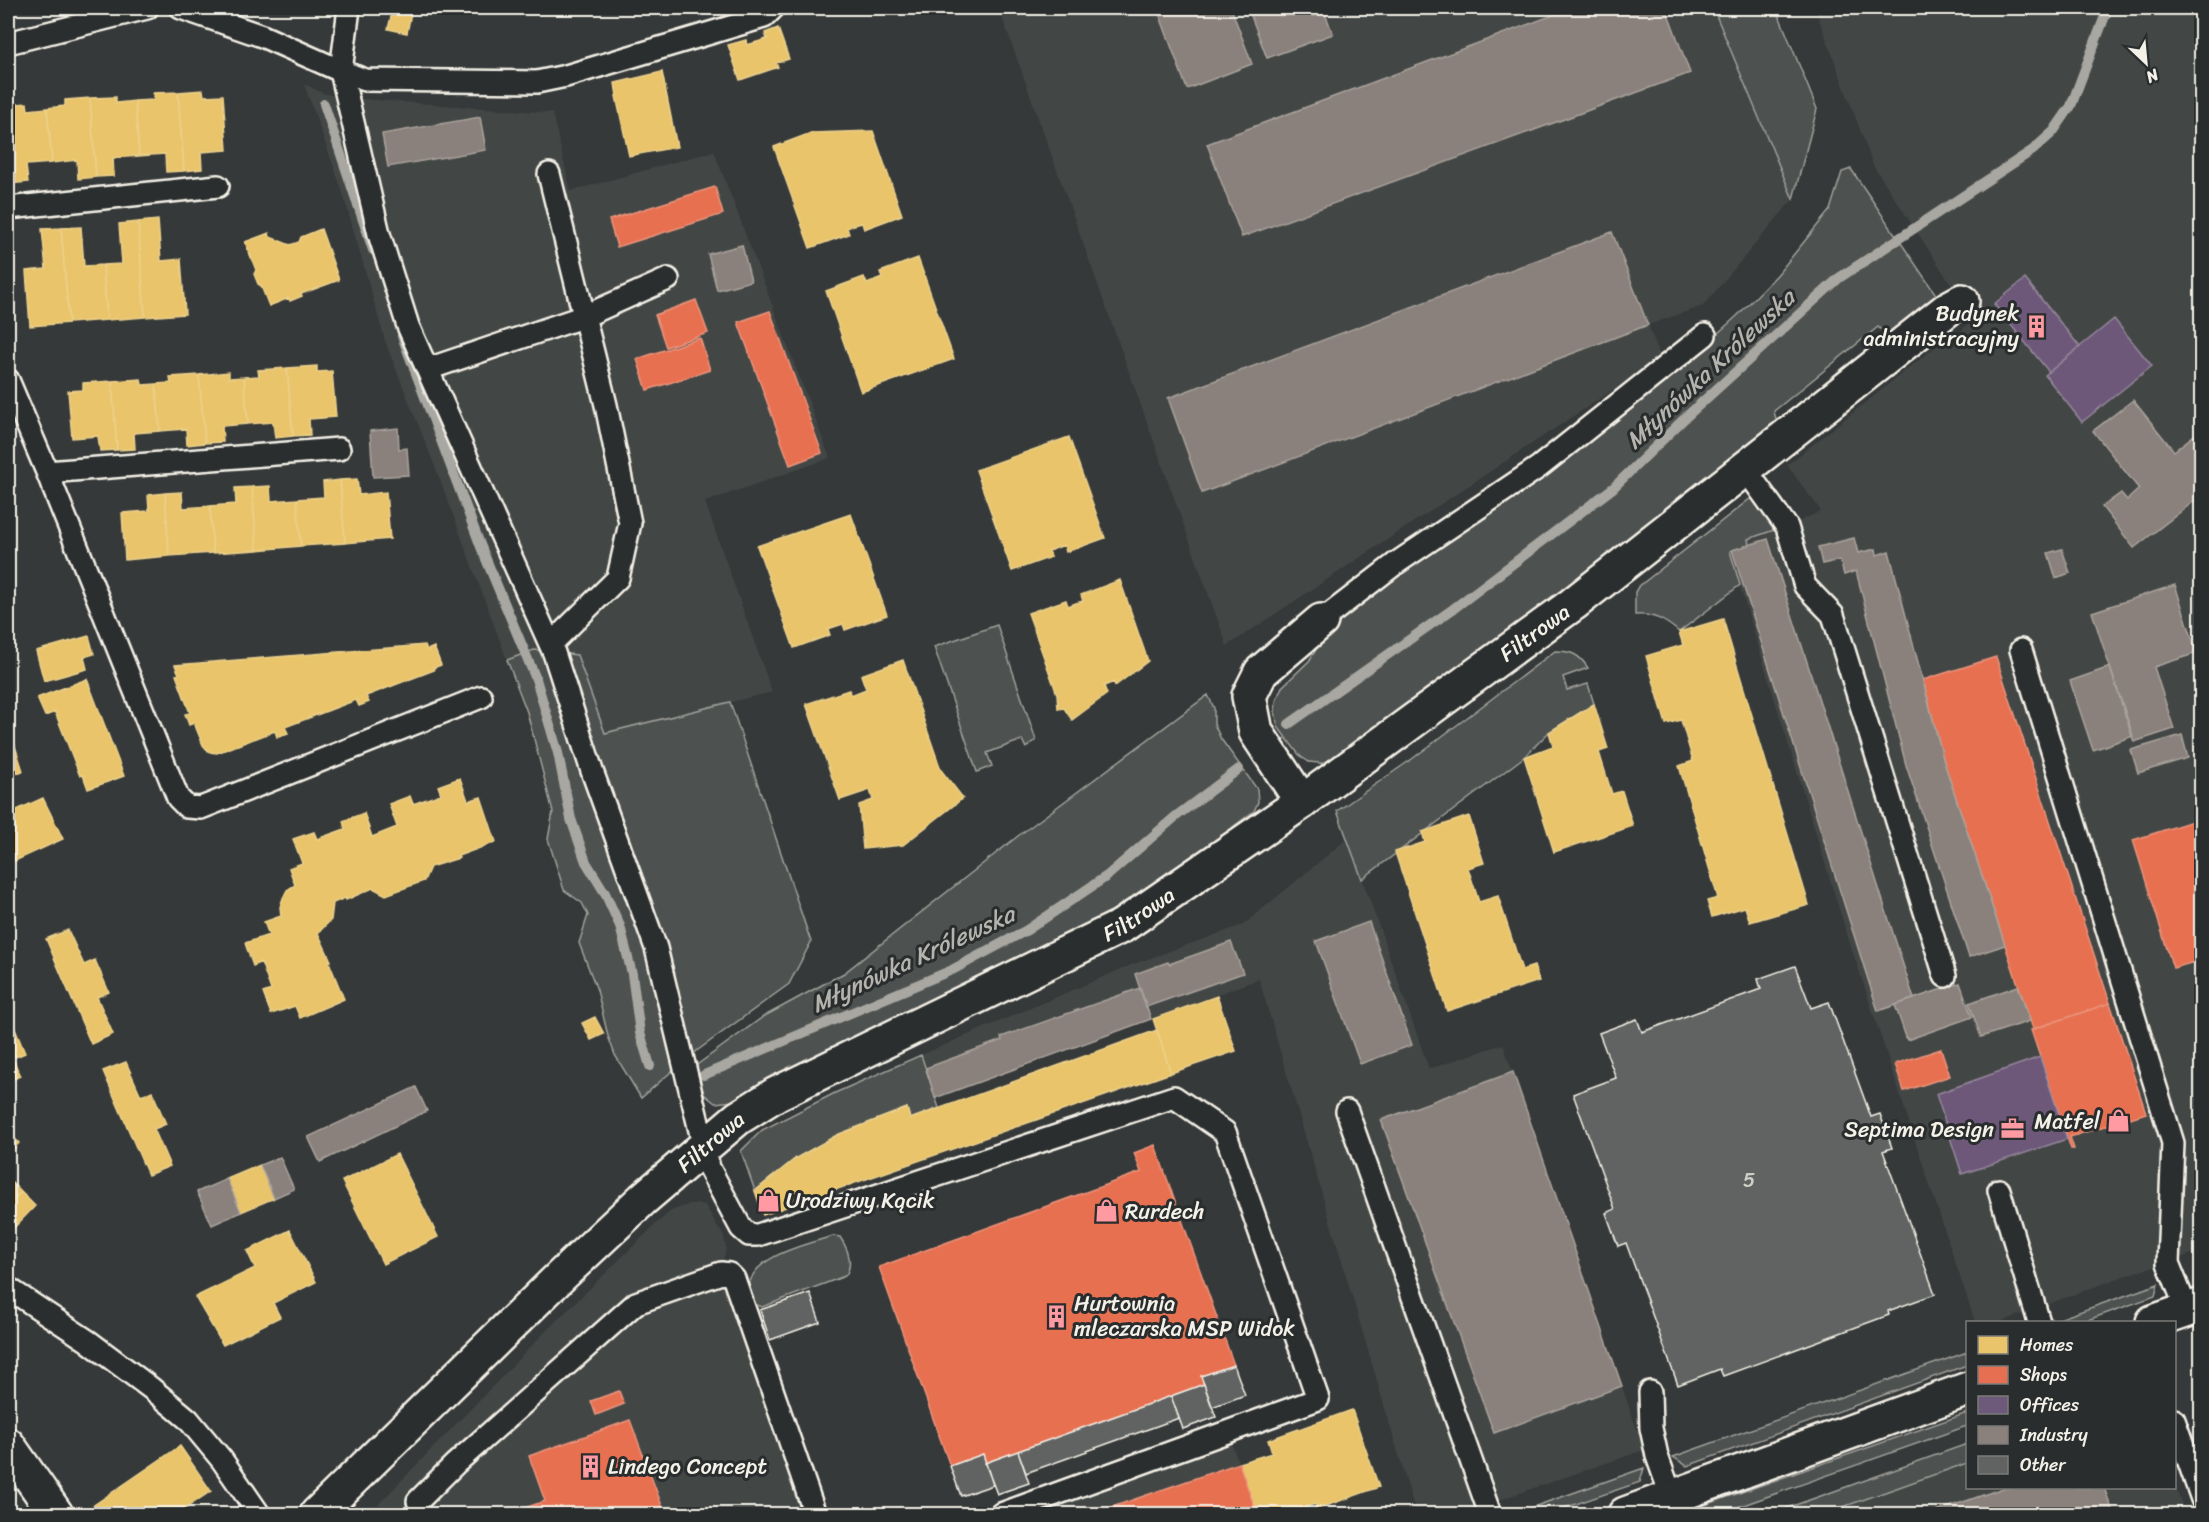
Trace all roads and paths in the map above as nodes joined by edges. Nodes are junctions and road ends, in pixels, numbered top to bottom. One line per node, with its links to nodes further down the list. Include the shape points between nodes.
1 (147, 8): 5 (lane)
2 (181, 8): 6 (lane, via 262,36)
3 (349, 8): 6 (lane)
4 (773, 8): 6 (lane, via 764,17 537,82 365,80)
5 (8, 43)
6 (341, 71): 14 (lane, via 379,234 408,326)
7 (549, 174): 12 (lane)
8 (218, 186): 9 (lane)
9 (8, 208)
10 (668, 279): 12 (lane)
11 (1962, 301): 17 (street, Filtrowa)
12 (585, 316): 14 (lane); 20 (lane, via 630,523 618,578)
13 (1706, 334): 19 (lane, via 1539,467 1395,564)
14 (428, 369): 20 (lane)
15 (8, 380): 18 (lane)
16 (339, 448): 18 (lane)
17 (1746, 470): 23 (street, Filtrowa, via 1573,604); 24 (lane, via 1786,527 1805,586 1833,615)
18 (46, 471): 22 (lane, via 178,798 187,807 201,808)
19 (1321, 621): 23 (street, via 1261,672 1249,696 1256,732)
20 (551, 644): 26 (lane, via 656,948)
21 (2020, 651): 29 (lane, via 2173,1143 2168,1263)
22 (481, 697)
23 (1302, 802): 26 (street, Filtrowa, via 1122,926 776,1094)
24 (1945, 976)
25 (1347, 1112): 44 (lane)
26 (702, 1147): 41 (street, Filtrowa, via 562,1275); 43 (lane, via 741,1228 749,1235 758,1235 1174,1097 1226,1132 1318,1399)
27 (1999, 1190): 30 (lane)
28 (8, 1288): 40 (lane, via 88,1341 188,1419)
29 (2194, 1308): 31 (street)
30 (2038, 1321)
31 (2158, 1321)
32 (1966, 1390): 38 (street)
33 (1650, 1392): 38 (lane, via 1651,1428 1658,1455)
34 (2176, 1423): 36 (lane)
35 (8, 1445): 39 (street)
36 (2202, 1499)
37 (418, 1501): 42 (lane, via 636,1303 721,1273 734,1279)
38 (1649, 1508)
39 (56, 1515)
40 (259, 1515)
41 (317, 1515)
42 (815, 1515)
43 (1001, 1515)
44 (1490, 1515)

